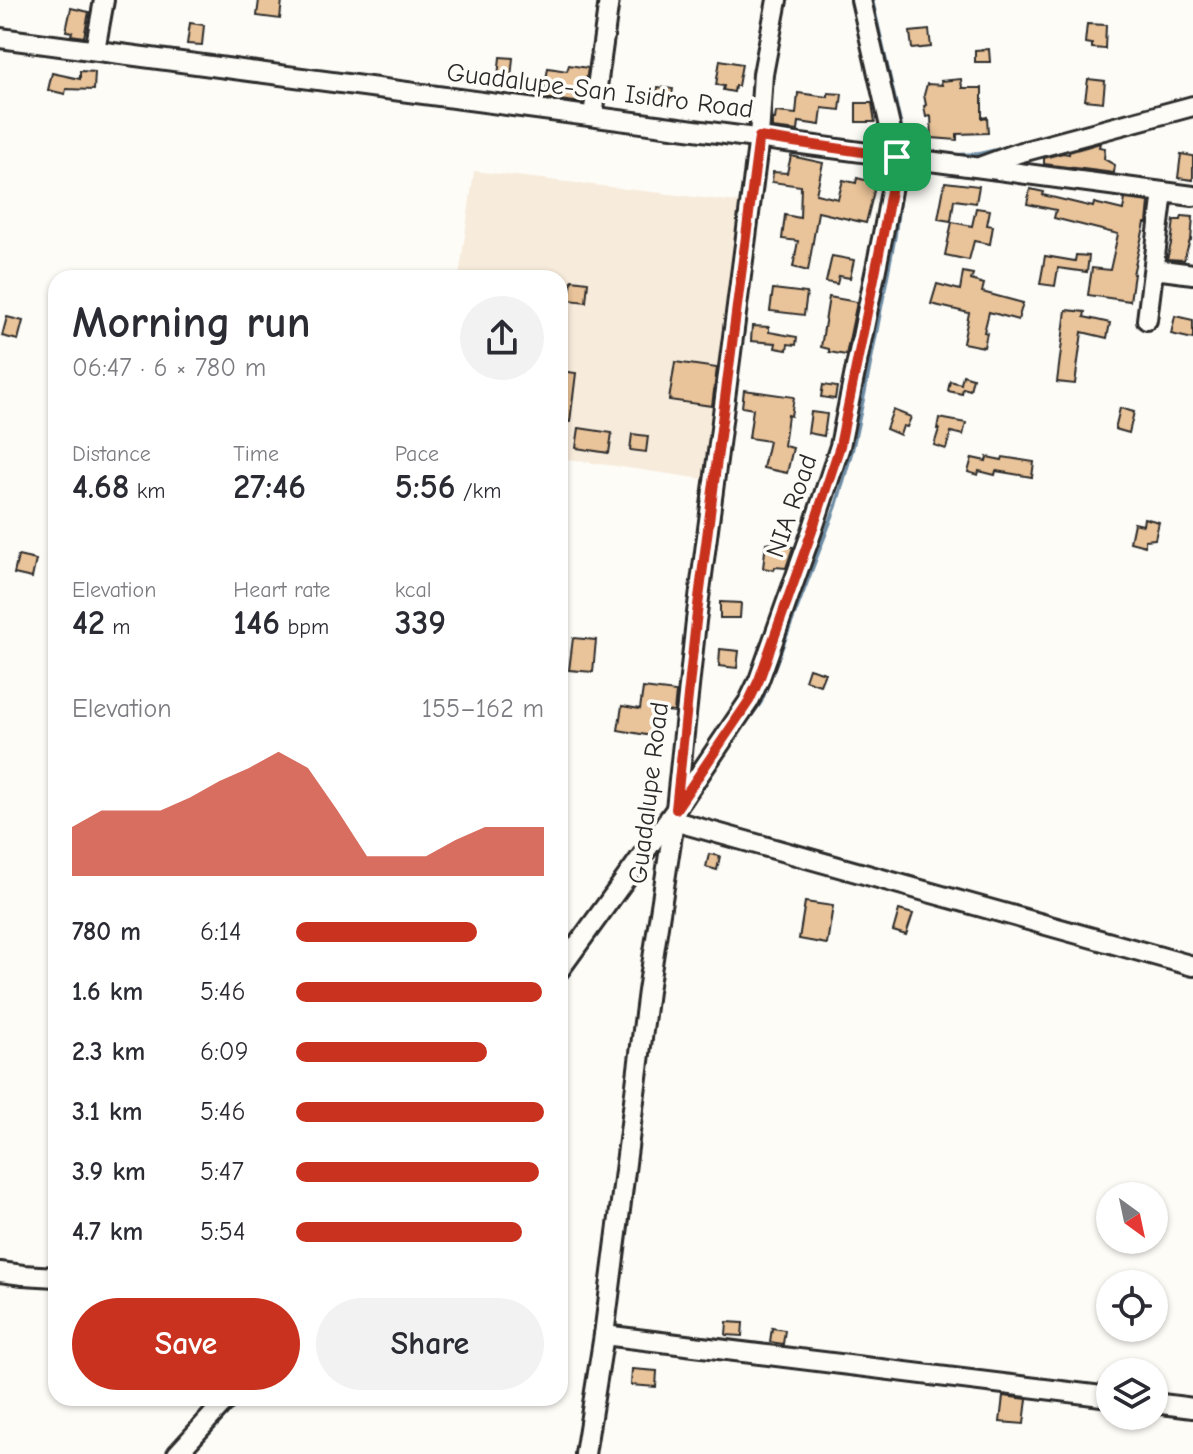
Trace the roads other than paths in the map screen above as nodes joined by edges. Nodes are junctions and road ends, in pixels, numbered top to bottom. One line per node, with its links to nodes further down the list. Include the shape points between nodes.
1 (104, 0): 6 (street)
2 (609, 0): 8 (street)
3 (777, 0): 9 (street, Guadalupe Road, via 763,74)
4 (861, 0): 10 (street, NIA Road)
5 (0, 38): 6 (street, Guadalupe-San Isidro Road)
6 (95, 50): 8 (street, Guadalupe-San Isidro Road)
7 (1193, 106): 11 (street)
8 (593, 116): 9 (street, Guadalupe-San Isidro Road)
9 (759, 137): 10 (street, Guadalupe-San Isidro Road); 17 (street, Guadalupe Road)
10 (897, 157): 11 (street, Guadalupe-San Isidro Road); 17 (street, NIA Road, via 840,446 812,531 749,701)
11 (979, 167): 12 (street, Guadalupe-San Isidro Road)
12 (1163, 192): 13 (street, Guadalupe-San Isidro Road); 14 (street)
13 (1193, 196)
14 (1154, 269): 15 (street); 16 (street)
15 (1193, 274)
16 (1147, 320)
17 (675, 815): 18 (street, NIA Road); 19 (street); 22 (street, Guadalupe Road)
18 (568, 958)
19 (1193, 966)
20 (0, 1272): 21 (street)
21 (48, 1277)
22 (604, 1335): 23 (street); 28 (street, Guadalupe Road)
23 (1096, 1395)
24 (1168, 1405): 26 (street)
25 (221, 1406): 27 (street)
26 (1193, 1408)
27 (177, 1454)
28 (585, 1454)

